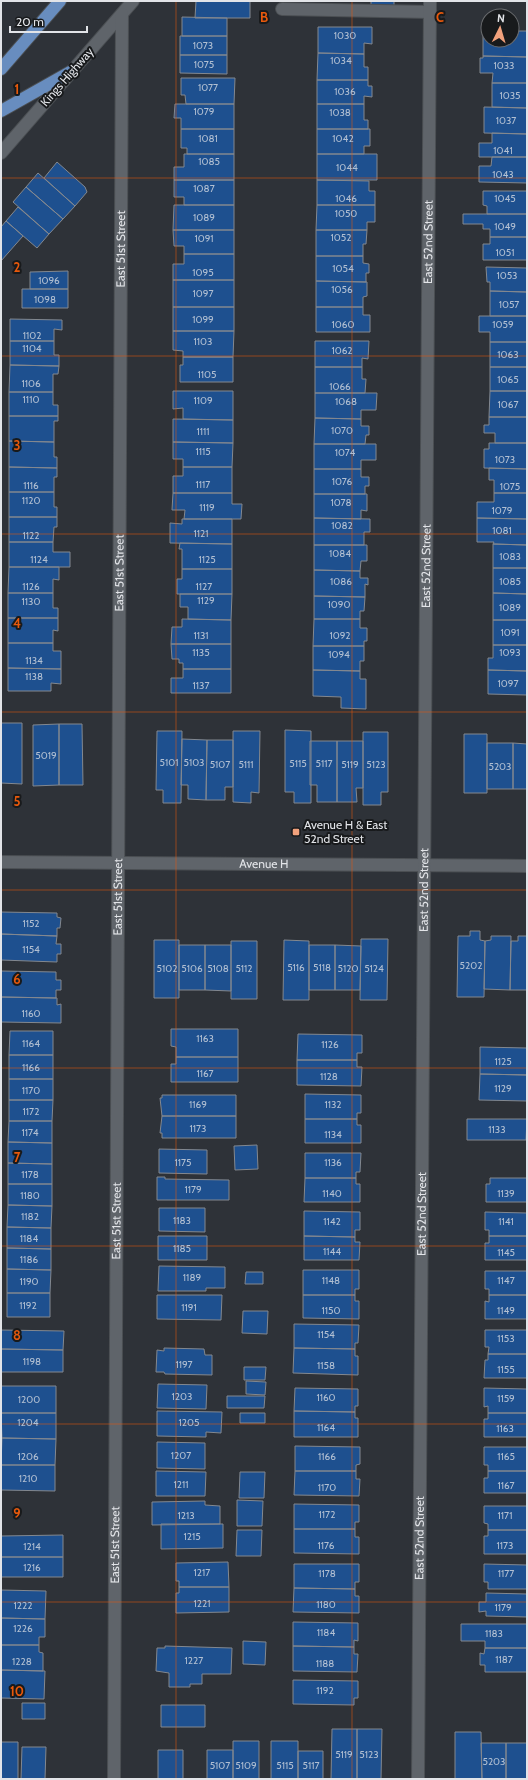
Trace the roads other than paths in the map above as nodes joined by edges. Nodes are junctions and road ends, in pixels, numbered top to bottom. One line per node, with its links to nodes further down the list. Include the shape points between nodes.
1 (60, 1): 6 (main road)
2 (133, 1): 5 (street, Kings Highway)
3 (430, 6): 4 (street); 12 (street, East 52nd Street)
4 (282, 9)
5 (122, 14): 7 (street, Kings Highway); 11 (street, East 51st Street)
6 (1, 69)
7 (72, 71): 8 (main road); 9 (street, Kings Highway)
8 (1, 111)
9 (1, 154)
10 (1, 862): 11 (street, Avenue H)
11 (119, 863): 12 (street, Avenue H); 14 (street, East 51st Street)
12 (424, 865): 13 (street, Avenue H); 15 (street, East 52nd Street)
13 (527, 866)
14 (114, 1779)
15 (418, 1779)

